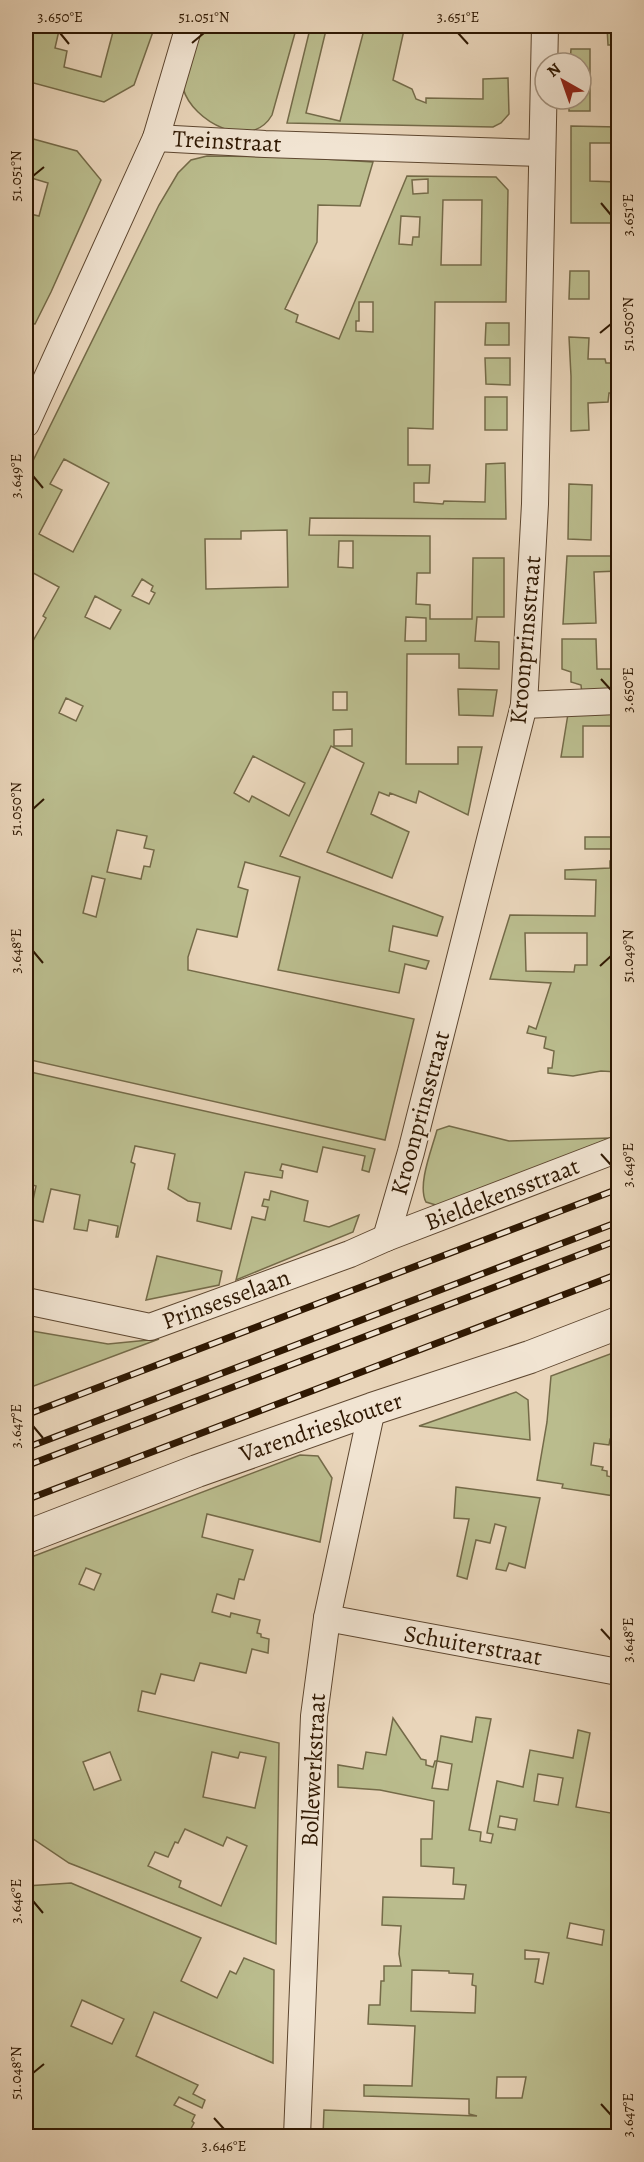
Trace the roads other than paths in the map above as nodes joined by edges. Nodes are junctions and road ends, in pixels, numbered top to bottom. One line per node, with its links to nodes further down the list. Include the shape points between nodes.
1 (189, 26): 3 (street)
2 (545, 26): 4 (street, Kroonprinsstraat)
3 (156, 138): 4 (street, Treinstraat); 5 (street, Treinstraat)
4 (541, 153): 7 (street, Kroonprinsstraat, via 536,504)
5 (26, 424)
6 (618, 701): 7 (street)
7 (524, 705): 9 (street, Kroonprinsstraat)
8 (618, 1149): 9 (street, Bieldekensstraat)
9 (386, 1238): 10 (street, Prinsesselaan, via 150,1327)
10 (26, 1301)
11 (618, 1323): 12 (street, Varendrieskouter, via 530,1357)
12 (372, 1408): 13 (street, Varendrieskouter); 14 (street, Bollewerkstraat)
13 (26, 1537)
14 (327, 1618): 15 (street, Schuiterstraat); 16 (street, Bollewerkstraat, via 314,1716)
15 (618, 1672)
16 (297, 2136)

